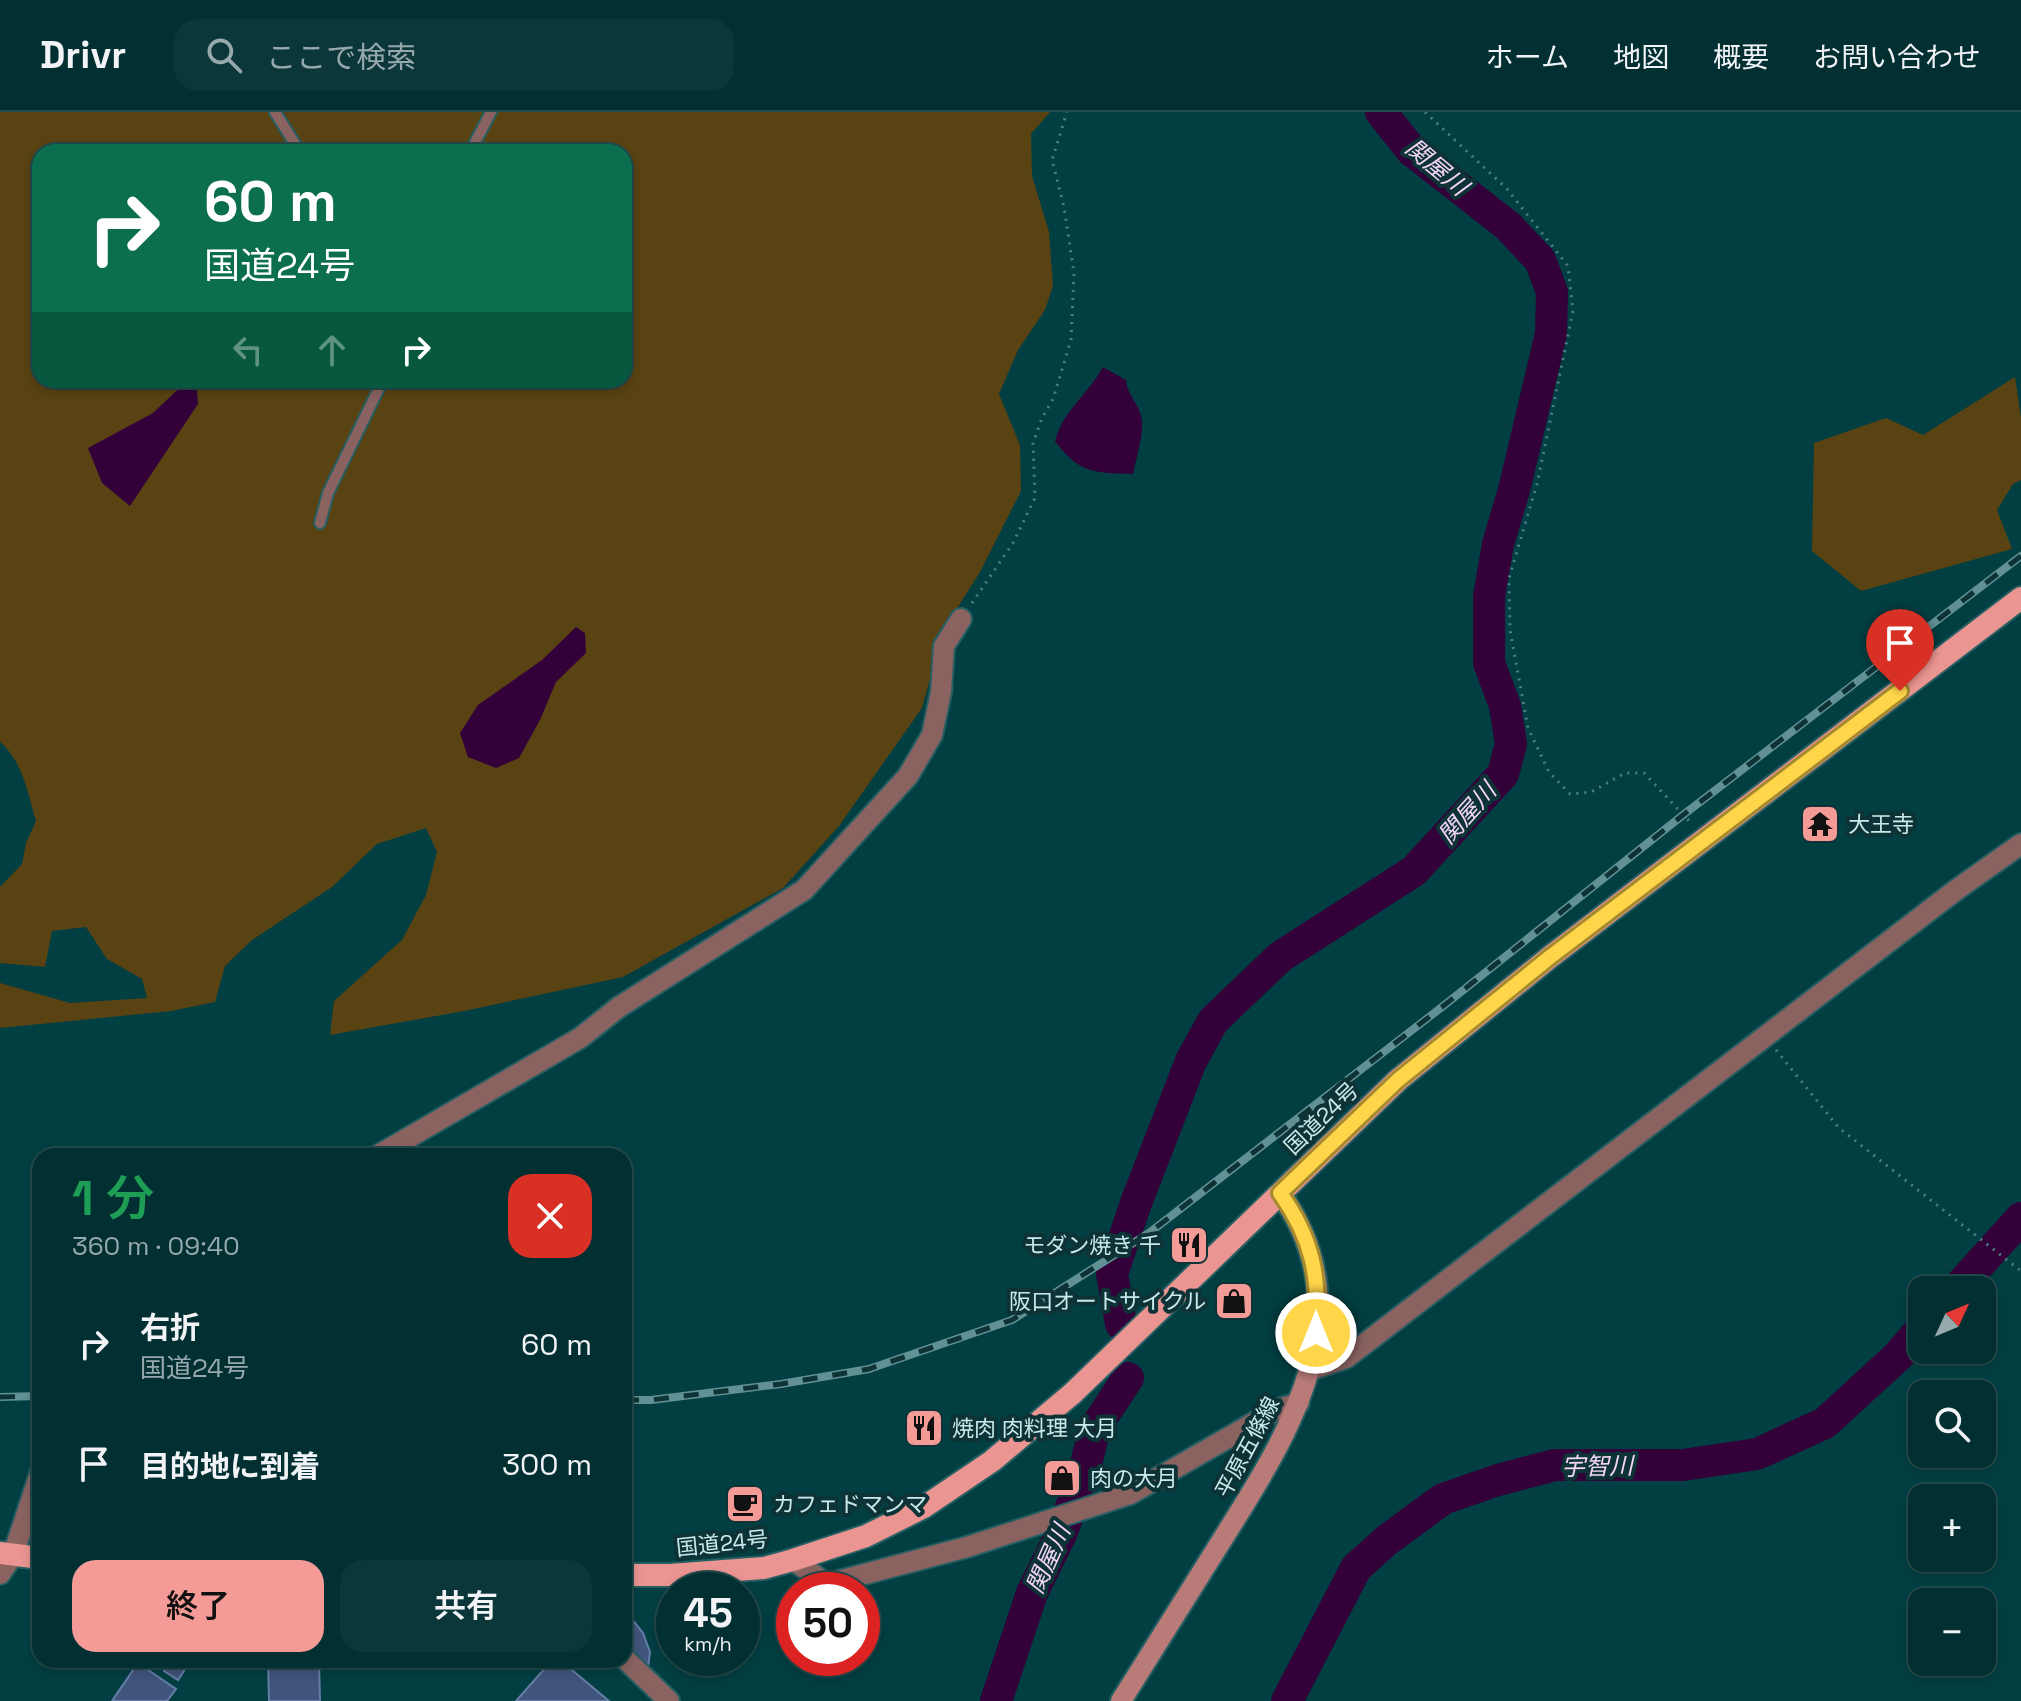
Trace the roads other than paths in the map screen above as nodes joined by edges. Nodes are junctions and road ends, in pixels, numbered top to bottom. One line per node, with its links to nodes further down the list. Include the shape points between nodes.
1 (275, 112): 3 (lane)
2 (491, 112): 4 (lane)
3 (295, 144)
4 (474, 144)
5 (380, 388): 6 (lane, via 328,493)
6 (320, 523)
7 (2021, 598): 11 (highway, 国道24号, via 1550,957 1398,1080)
8 (961, 619): 10 (street, via 944,646 932,735 908,776 804,890 619,1007 580,1038)
9 (2021, 844): 12 (street, via 1346,1358)
10 (391, 1148)
11 (1280, 1193): 12 (main road, 平原五條線, via 1298,1218 1315,1275 1318,1309); 16 (highway, 国道24号, via 1073,1393 992,1461 924,1507 866,1536)
12 (1310, 1370): 13 (main road, 平原五條線)
13 (1299, 1403): 16 (street, via 1278,1409 1130,1494 967,1547 827,1584); 21 (main road, 平原五條線, via 1272,1460)
14 (32, 1493): 17 (street)
15 (32, 1559): 17 (highway)
16 (793, 1560): 18 (highway, 国道24号, via 764,1568)
17 (4, 1561)
18 (632, 1575)
19 (632, 1666): 20 (street)
20 (669, 1701)
21 (1121, 1701)

